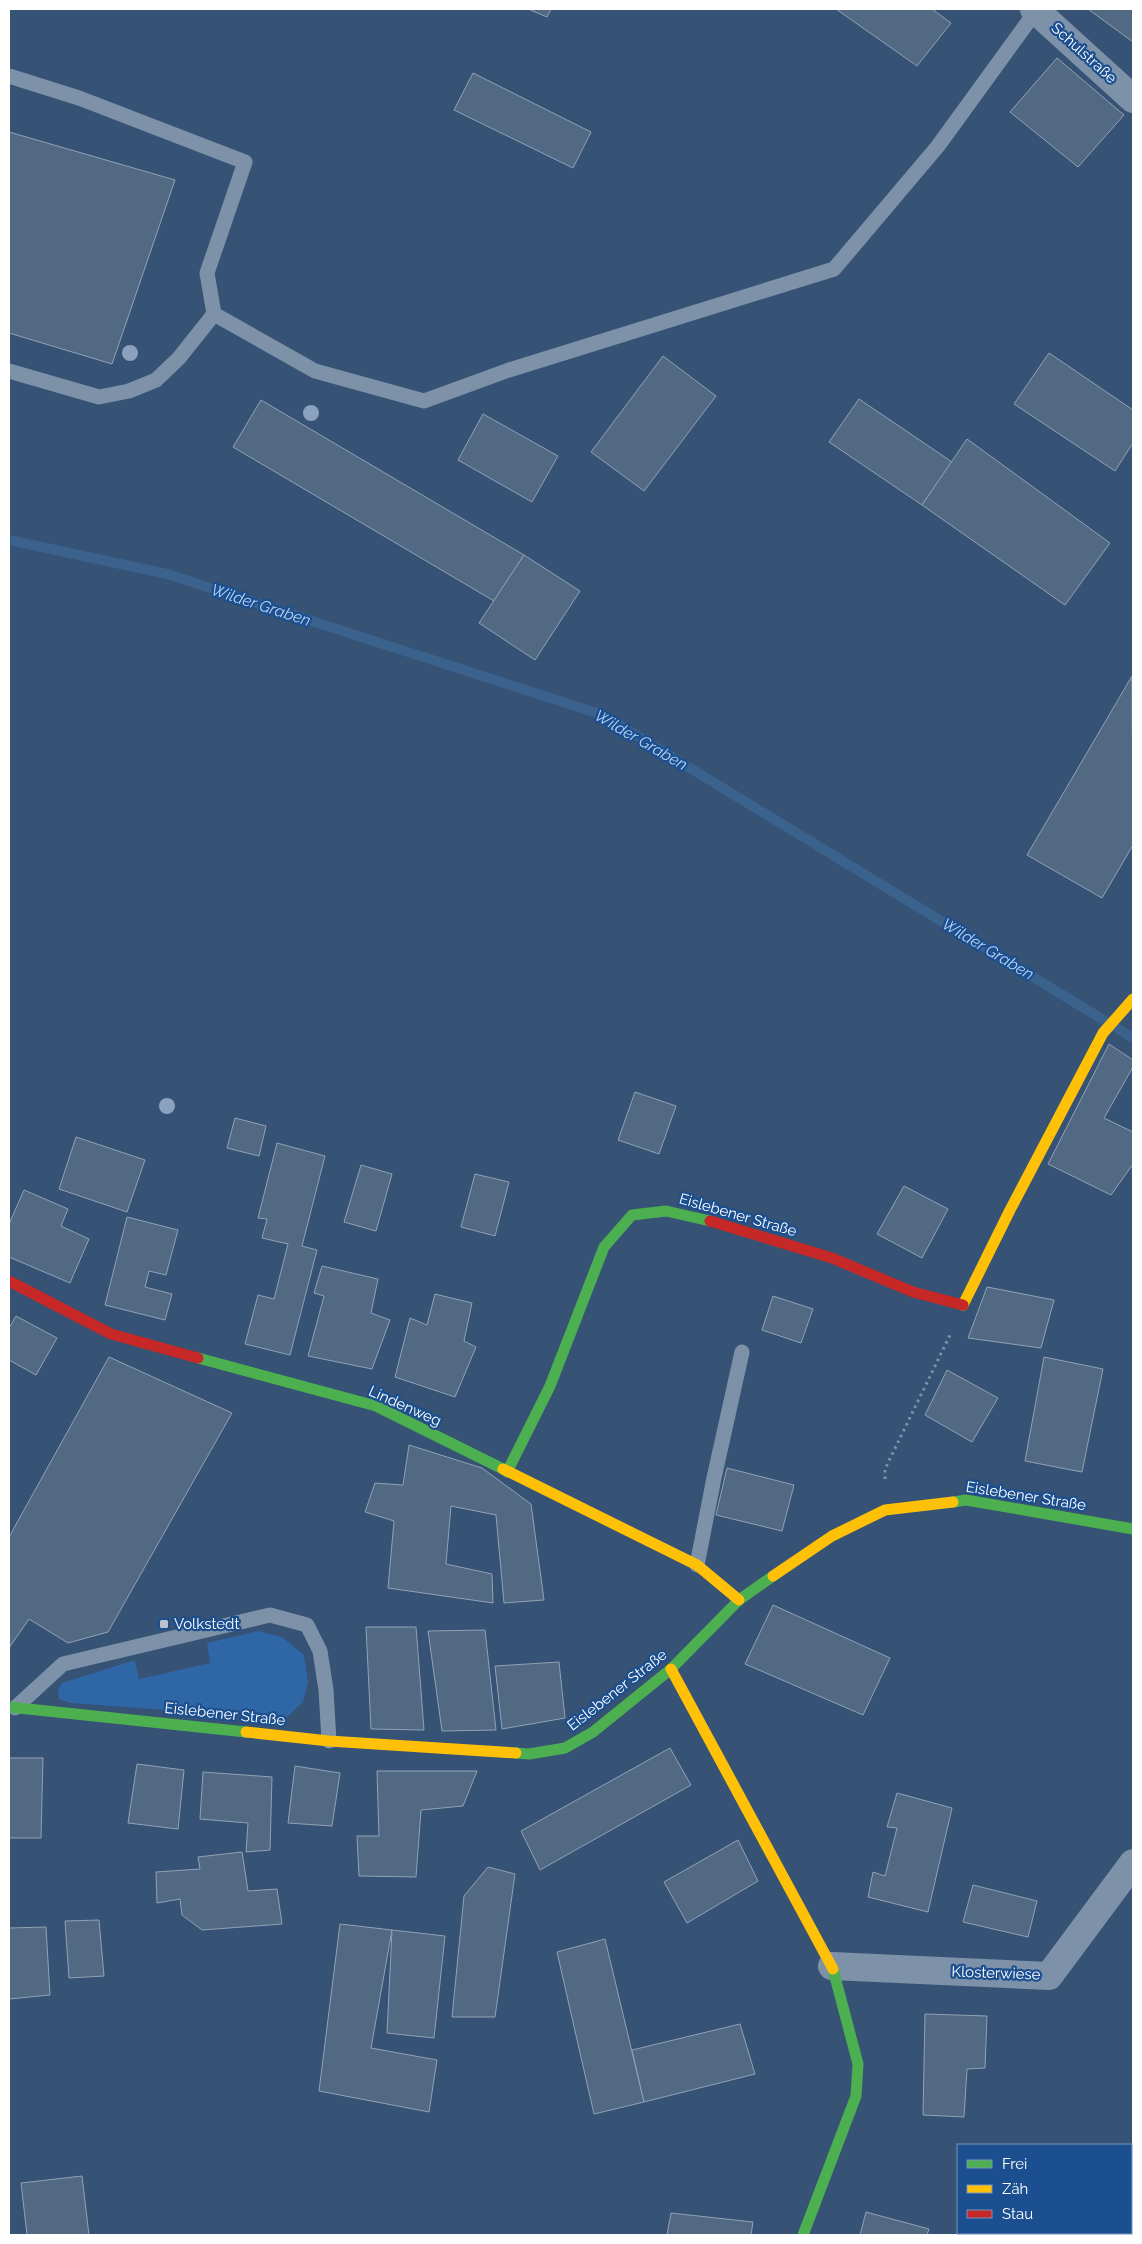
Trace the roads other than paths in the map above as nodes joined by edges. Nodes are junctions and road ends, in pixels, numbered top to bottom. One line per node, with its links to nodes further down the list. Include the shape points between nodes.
1 (1035, 10): 3 (street, Schulstraße); 4 (lane, via 938,146 834,269 509,370 424,401 315,370)
2 (9, 76): 4 (lane, via 79,98 245,162 207,274)
3 (1133, 99)
4 (214, 314): 5 (lane, via 156,380 129,391 99,397)
5 (9, 371)
6 (1130, 1002): 9 (street, Eislebener Straße, via 1103,1033 964,1305 913,1292 832,1258 716,1222 666,1210 632,1215 604,1247 550,1386)
7 (9, 1281): 9 (street, Lindenweg, via 111,1334 376,1406)
8 (742, 1352): 11 (lane)
9 (507, 1472): 11 (street, Lindenweg)
10 (1133, 1529): 12 (street, Eislebener Straße, via 966,1500 885,1510 832,1536)
11 (697, 1565): 12 (street, Lindenweg)
12 (739, 1600): 13 (street, Eislebener Straße)
13 (672, 1669): 15 (street, Eislebener Straße, via 593,1732 565,1748 529,1754); 17 (street)
14 (12, 1707): 15 (street, Eislebener Straße); 15 (lane, via 63,1664 270,1615 307,1625 320,1651)
15 (329, 1741)
16 (1133, 1863): 17 (street, Klosterwiese, via 1050,1976)
17 (832, 1966): 18 (street, via 858,2064 856,2096)
18 (804, 2235)

